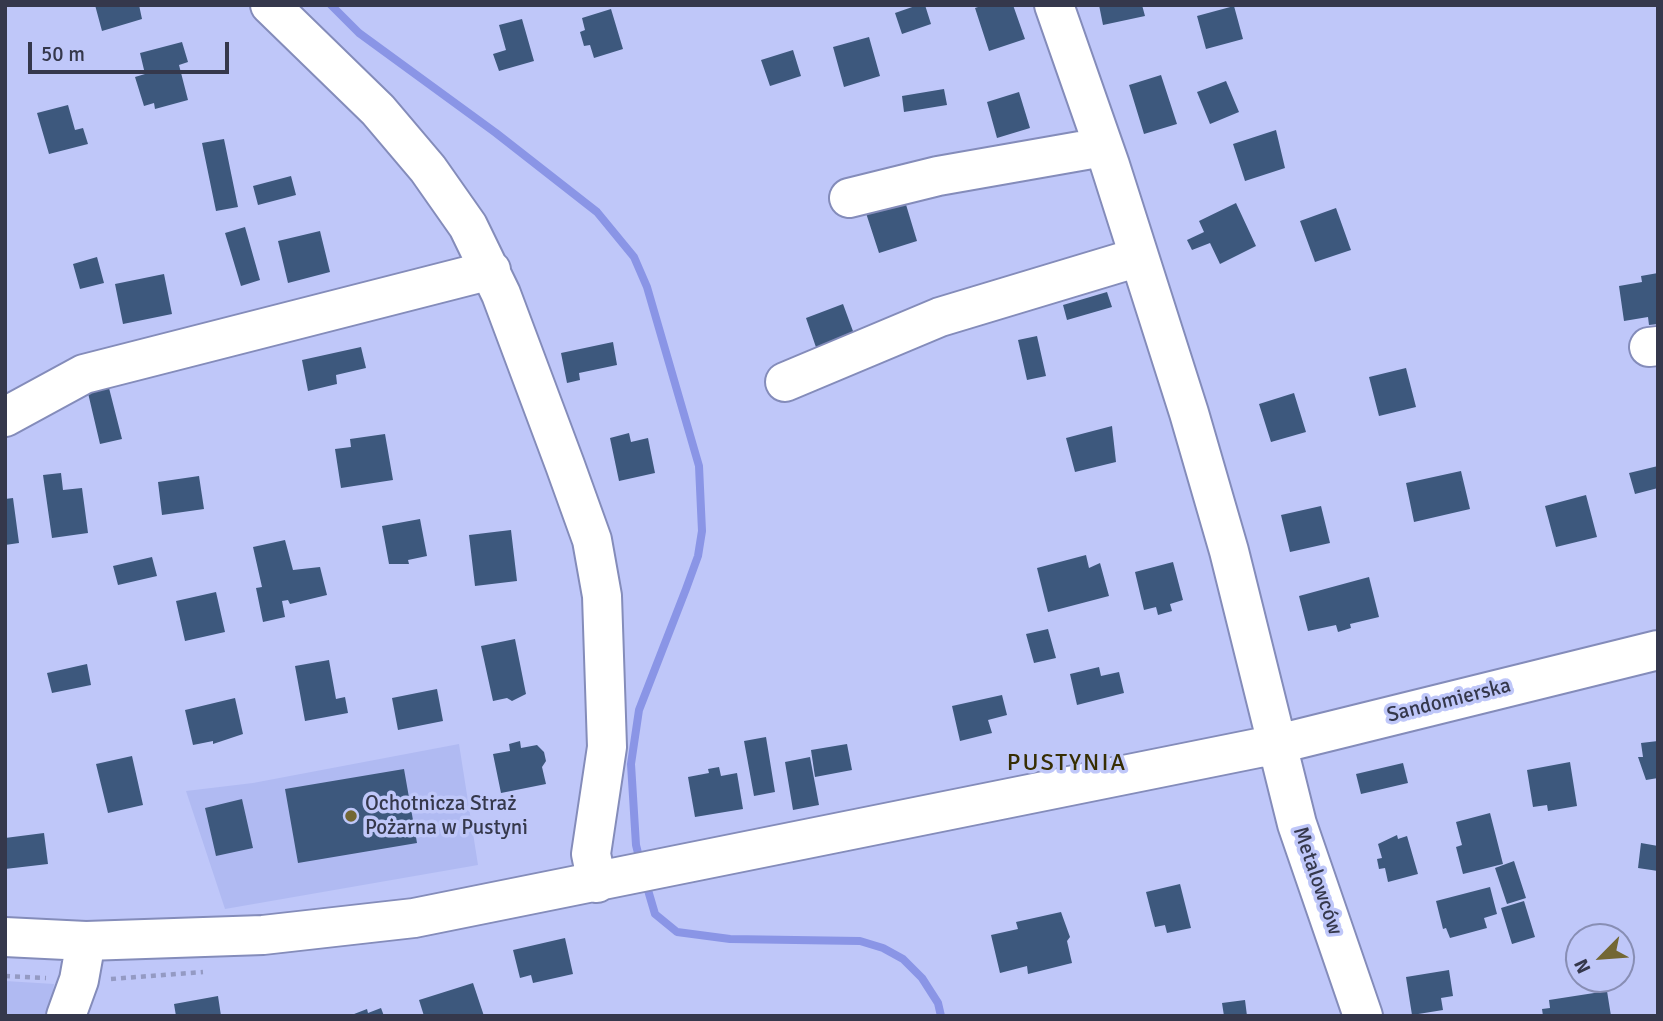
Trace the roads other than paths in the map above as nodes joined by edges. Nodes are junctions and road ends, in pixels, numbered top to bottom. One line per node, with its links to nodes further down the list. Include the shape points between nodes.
1 (270, 5): 6 (street, via 355,86 428,169 468,226)
2 (1054, 5): 3 (street, Metalowców)
3 (1104, 146): 4 (street, via 938,176); 5 (street, Metalowców)
4 (849, 198)
5 (1139, 257): 7 (street, via 940,317); 10 (street, Metalowców, via 1207,471)
6 (491, 270): 8 (street, via 84,374); 11 (street, via 592,540 607,660 607,747 592,854)
7 (785, 382)
8 (5, 417)
9 (1658, 650): 10 (street, Sandomierska)
10 (1278, 744): 11 (street, Sandomierska); 15 (street, Metalowców, via 1297,824)
11 (609, 880): 13 (street, Sandomierska, via 414,918 290,932)
12 (5, 937): 13 (street, Sandomierska)
13 (86, 941): 14 (street)
14 (66, 1016)
15 (1363, 1016)

